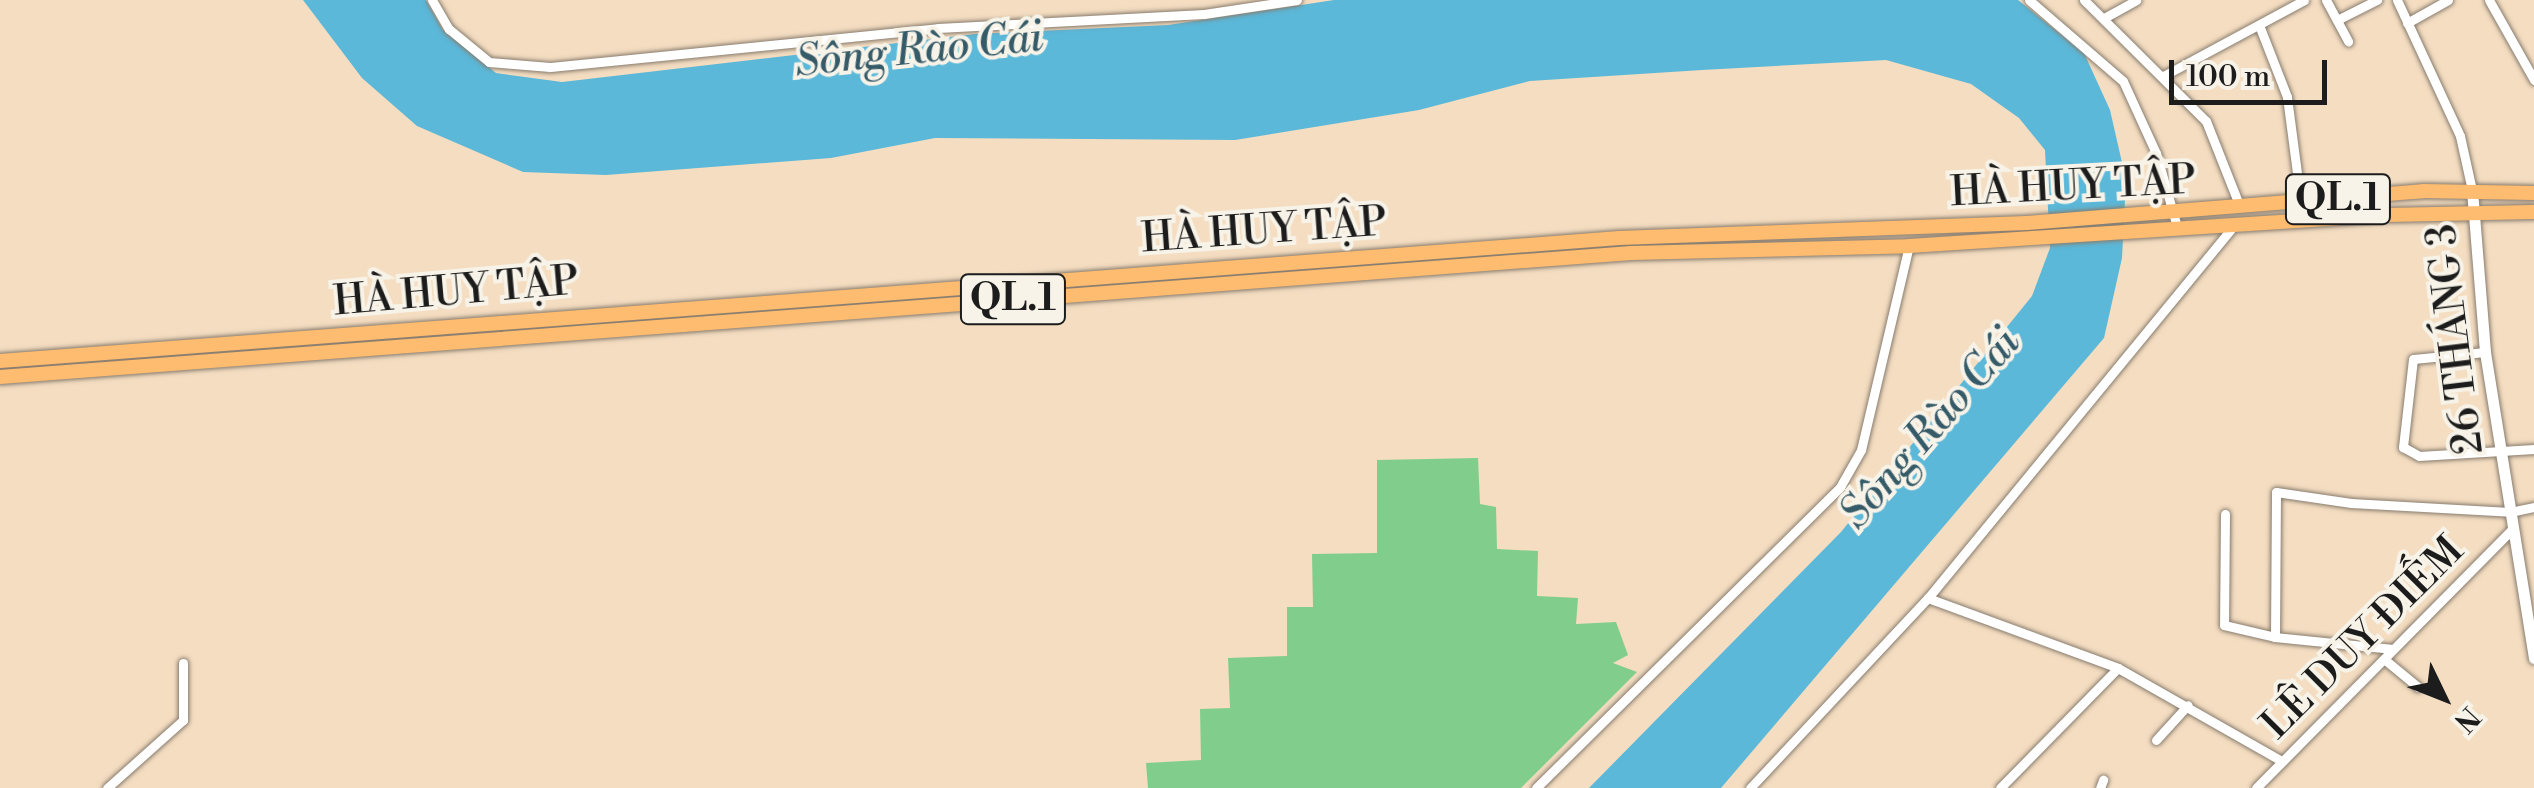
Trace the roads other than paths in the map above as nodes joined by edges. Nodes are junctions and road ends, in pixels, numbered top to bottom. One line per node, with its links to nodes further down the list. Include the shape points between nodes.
1 (432, 0): 2 (street, via 449,28 490,62 550,67 938,28 1204,14)
2 (1297, 0)
3 (2029, 0): 25 (street, via 2123,81)
4 (2084, 0): 12 (street)
5 (2136, 0): 12 (street)
6 (2304, 0): 15 (street)
7 (2326, 0): 13 (street)
8 (2377, 0): 13 (street)
9 (2397, 0): 14 (street)
10 (2448, 0): 14 (street)
11 (2489, 0): 18 (street)
12 (2104, 18): 17 (street)
13 (2337, 20): 16 (street)
14 (2407, 23): 19 (street, via 2460,136)
15 (2259, 24): 17 (street); 21 (street, via 2287,96)
16 (2348, 41)
17 (2166, 76): 22 (street, via 2215,136)
18 (2534, 80)
19 (2472, 190): 20 (main road, HÀ HUY TẬP / QL.1); 21 (main road, HÀ HUY TẬP / QL.1); 23 (street, 26 THÁNG 3)
20 (2534, 193)
21 (2301, 203): 22 (main road, HÀ HUY TẬP / QL.1)
22 (2241, 209): 25 (main road, HÀ HUY TẬP / QL.1)
23 (2472, 211): 24 (main road, HÀ HUY TẬP / QL.1); 26 (main road, HÀ HUY TẬP / QL.1); 29 (street, 26 THÁNG 3)
24 (2534, 212)
25 (2177, 222): 26 (main road, HÀ HUY TẬP / QL.1); 27 (main road, HÀ HUY TẬP / QL.1)
26 (2231, 230): 38 (street)
27 (2027, 231): 28 (main road, HÀ HUY TẬP / QL.1); 30 (main road, HÀ HUY TẬP / QL.1, via 1600,240)
28 (1910, 246): 31 (main road, HÀ HUY TẬP / QL.1, via 1631,253); 50 (street, via 1861,450 1840,487)
29 (2485, 352): 33 (street, 26 THÁNG 3); 33 (street, via 2413,359 2404,447 2420,456)
30 (0, 361)
31 (0, 376)
32 (2534, 448): 33 (street)
33 (2501, 453): 35 (street, 26 THÁNG 3)
34 (2534, 507): 35 (street)
35 (2510, 512): 37 (street, 26 THÁNG 3); 39 (street, via 2276,492)
36 (2225, 514): 39 (street, via 2224,625)
37 (2512, 530): 40 (street, 26 THÁNG 3); 41 (street, LÊ DUY ĐIẾM)
38 (1928, 598): 44 (street); 51 (street)
39 (2275, 637): 41 (street)
40 (2534, 649)
41 (2393, 650): 42 (street, LÊ DUY ĐIẾM)
42 (2384, 659): 45 (street); 48 (street, LÊ DUY ĐIẾM)
43 (183, 663): 49 (street, via 183,720)
44 (2118, 668): 46 (street); 52 (street)
45 (2418, 687)
46 (2188, 705): 47 (street); 48 (street)
47 (2156, 740)
48 (2282, 762): 53 (street, LÊ DUY ĐIẾM)
49 (107, 788)
50 (1536, 788)
51 (1750, 788)
52 (2000, 788)
53 (2256, 788)

